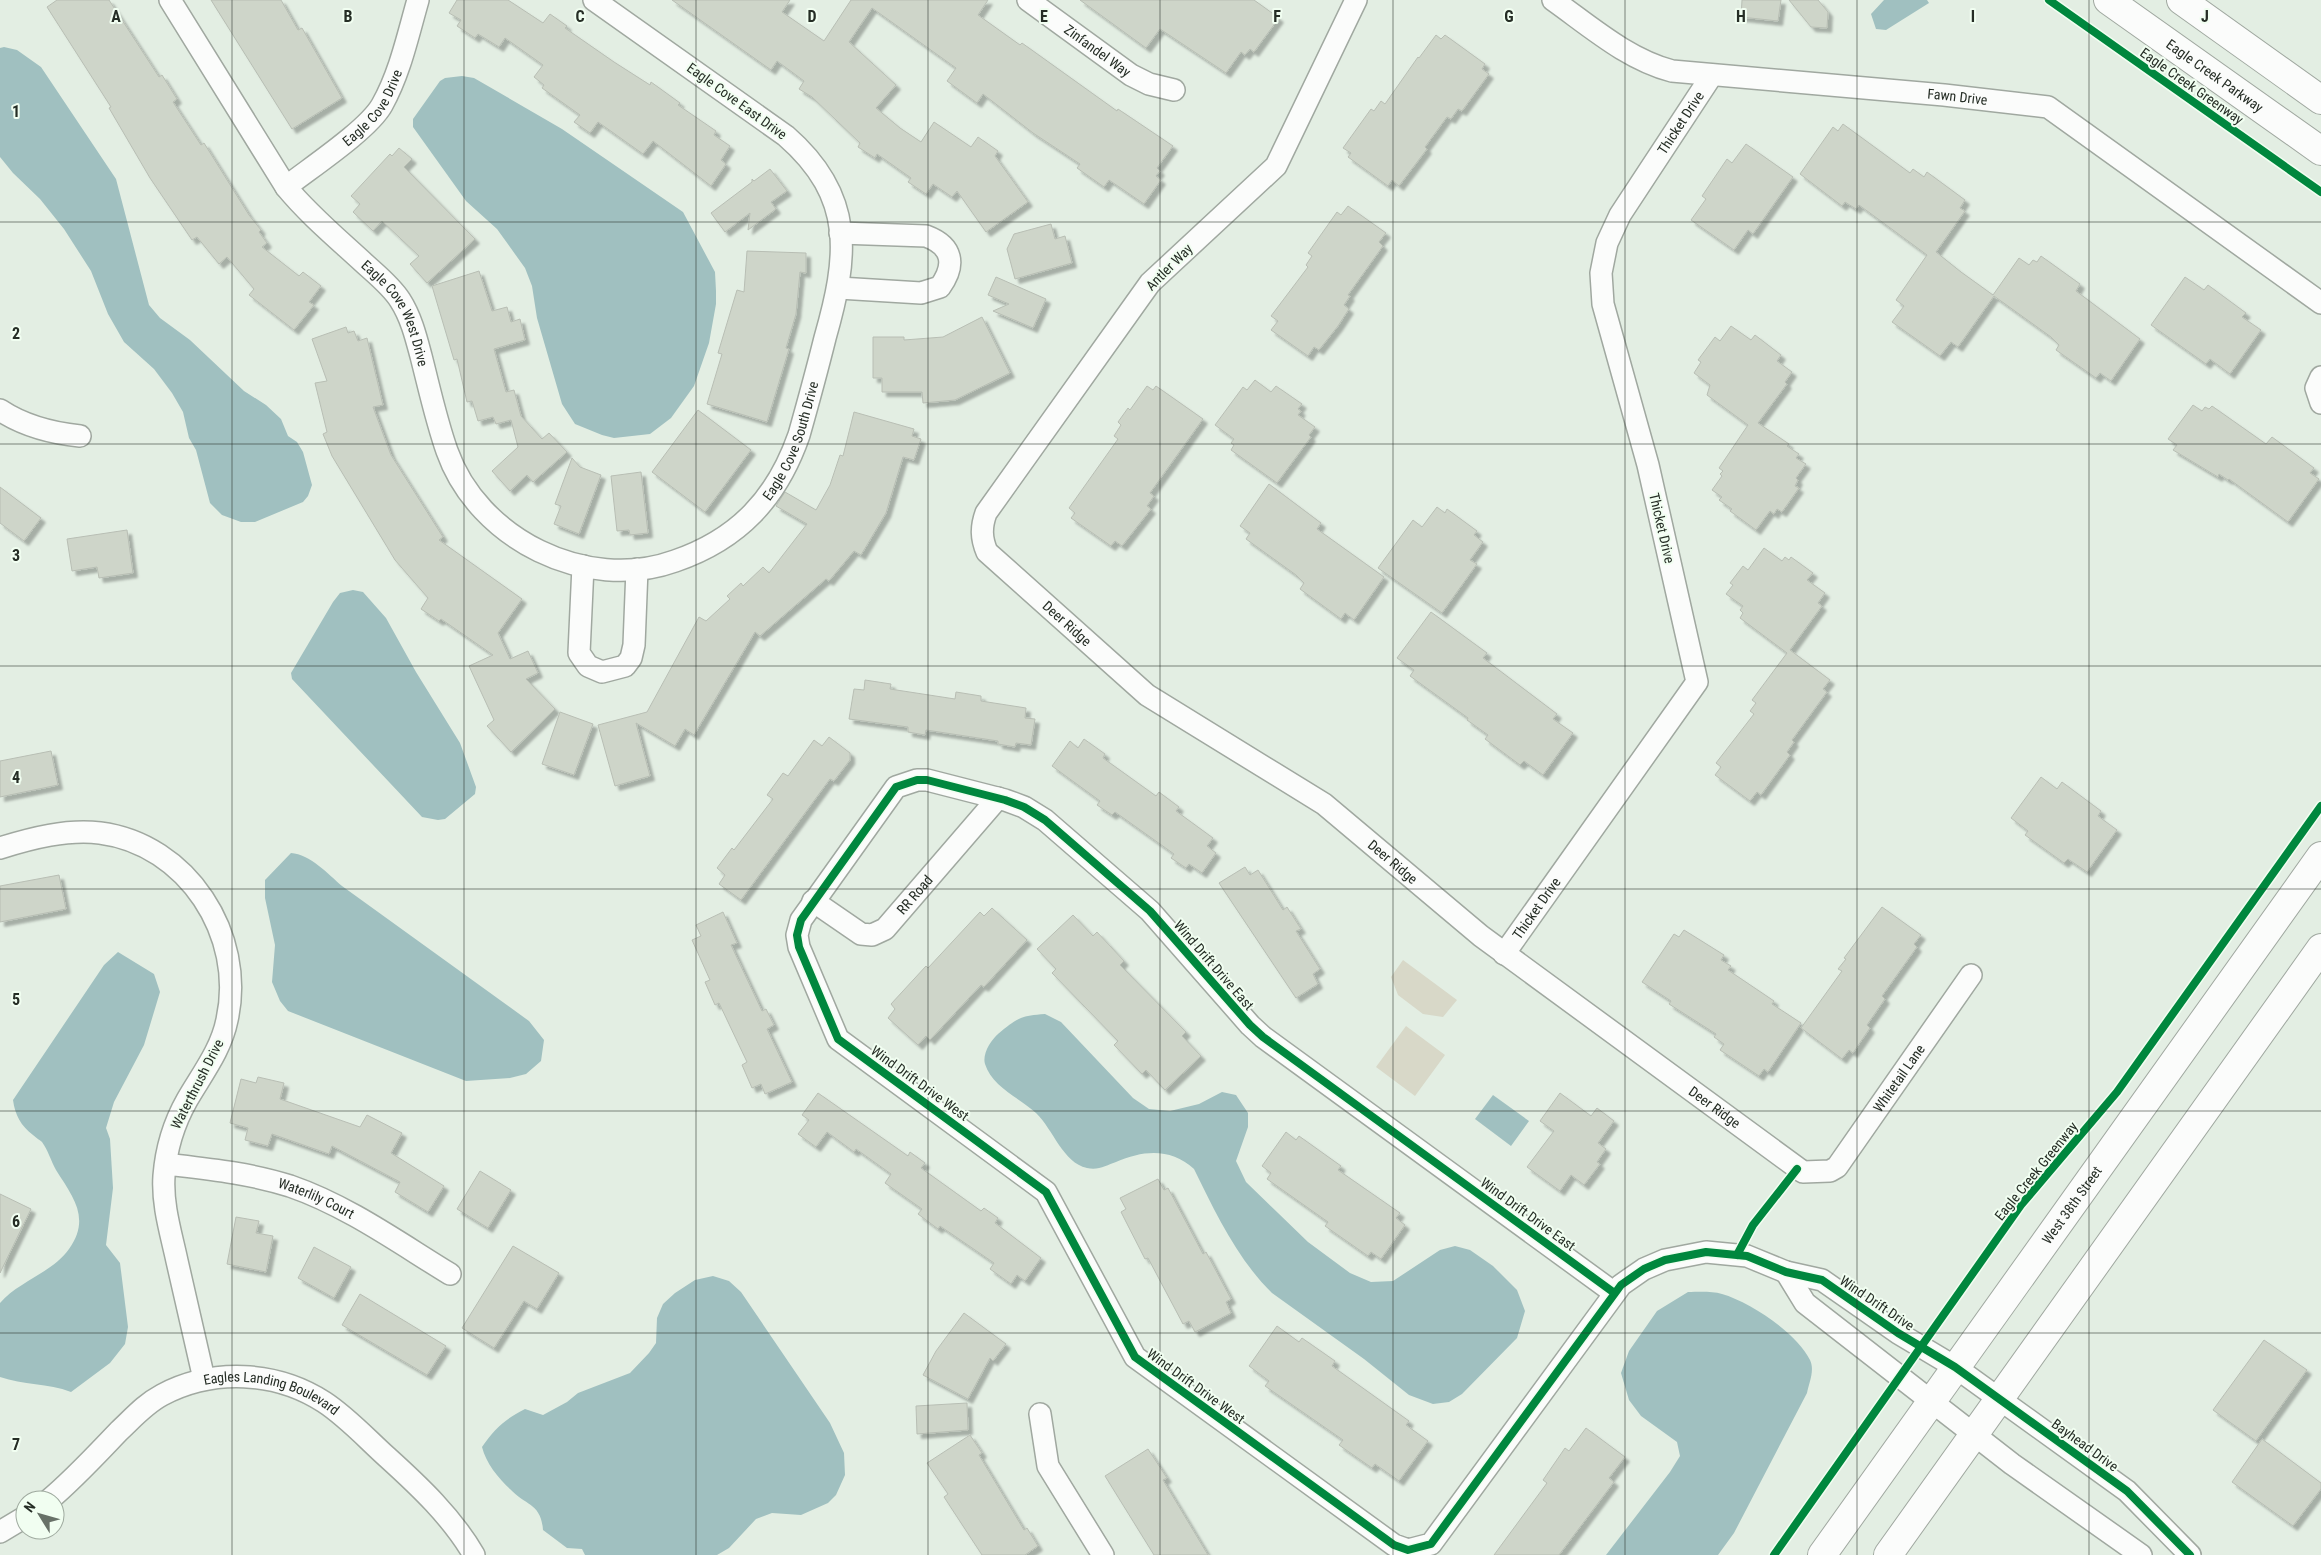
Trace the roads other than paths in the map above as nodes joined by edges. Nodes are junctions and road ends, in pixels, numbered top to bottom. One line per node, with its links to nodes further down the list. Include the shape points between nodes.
1 (170, 0): 13 (street, Eagle Cove West Drive)
2 (418, 0): 13 (street, Eagle Cove Drive, via 398,72 382,106 365,125)
3 (594, 0): 14 (street, Eagle Cove East Drive, via 794,143 816,168 827,187)
4 (1028, 0): 10 (street, Zinfandel Way, via 1130,75)
5 (1356, 0): 21 (street, Antler Way, via 1276,166 1150,283 986,513)
6 (1553, 0): 9 (street, Fawn Drive, via 1640,61 1672,72)
7 (2108, 0): 12 (main road, Eagle Creek Parkway)
8 (2181, 0): 11 (main road)
9 (1712, 75): 16 (street, Fawn Drive, via 2048,107); 29 (street, Thicket Drive, via 1617,220 1604,253 1601,273 1603,304 1648,465 1697,682)
10 (1174, 90)
11 (2321, 100)
12 (2321, 151)
13 (286, 187): 22 (street, Eagle Cove West Drive, via 389,286 403,304 414,331 447,452 474,498 494,521 520,540 549,556)
14 (840, 234): 15 (street, Eagle Cove South Drive, via 843,250); 15 (street, via 926,236 943,246 949,256 950,271 936,290 920,293)
15 (839, 288): 23 (street, Eagle Cove South Drive, via 799,435 771,494 733,533 705,550 669,564)
16 (2321, 303)
17 (2321, 377): 18 (street, via 2316,388)
18 (2321, 403)
19 (0, 410): 20 (street, via 34,426)
20 (80, 436)
21 (982, 535): 29 (street, Deer Ridge, via 990,556 1147,695 1324,804)
22 (583, 566): 23 (street, Eagle Cove West Drive); 23 (street, via 579,653 588,666 602,672 624,666 631,658)
23 (637, 569)
24 (998, 798): 27 (street, Wind Drift Drive East, via 927,780 896,787); 27 (street, RR Road, via 885,929 872,935 861,934); 35 (street, Wind Drift Drive East, via 1017,804 1045,820 1150,911 1263,1037)
25 (0, 848): 31 (street, Waterthrush Drive, via 77,832 120,837 158,854 176,867 215,917 230,967 227,1020 217,1050 186,1102 171,1135)
26 (2321, 856): 36 (main road, West 38th Street)
27 (813, 901): 35 (street, Wind Drift Drive West, via 801,920 798,948 838,1038 1046,1192 1136,1357 1394,1545 1408,1550 1431,1544)
28 (2321, 948): 39 (main road)
29 (1504, 954): 32 (street, Deer Ridge, via 1799,1170)
30 (1971, 975): 32 (street, Whitetail Lane, via 1837,1167)
31 (166, 1164): 34 (street, Waterlily Court, via 238,1173 291,1187 352,1214); 37 (street, Waterthrush Drive, via 167,1213)
32 (1820, 1173)
33 (1786, 1272): 35 (street, Wind Drift Drive, via 1747,1256 1706,1252 1666,1260 1644,1269); 36 (street, Wind Drift Drive, via 1822,1280); 38 (street, via 1805,1303)
34 (450, 1274)
35 (1613, 1292)
36 (1956, 1368): 38 (main road, West 38th Street); 39 (street, Bayhead Drive)
37 (204, 1379): 42 (street, Eagles Landing Boulevard, via 161,1395 139,1411); 45 (street, Eagles Landing Boulevard, via 246,1376 270,1380 297,1388 324,1402 426,1493)
38 (1931, 1400): 41 (street); 47 (main road, West 38th Street)
39 (1999, 1400): 41 (main road); 50 (street, Bayhead Drive, via 2126,1491)
40 (1040, 1414): 46 (street, via 1048,1466)
41 (1974, 1435): 48 (main road); 49 (street)
42 (61, 1490)
43 (15, 1523): 44 (street)
44 (0, 1532)
45 (474, 1555)
46 (1103, 1555)
47 (1822, 1555)
48 (1888, 1555)
49 (2141, 1555)
50 (2190, 1555)

